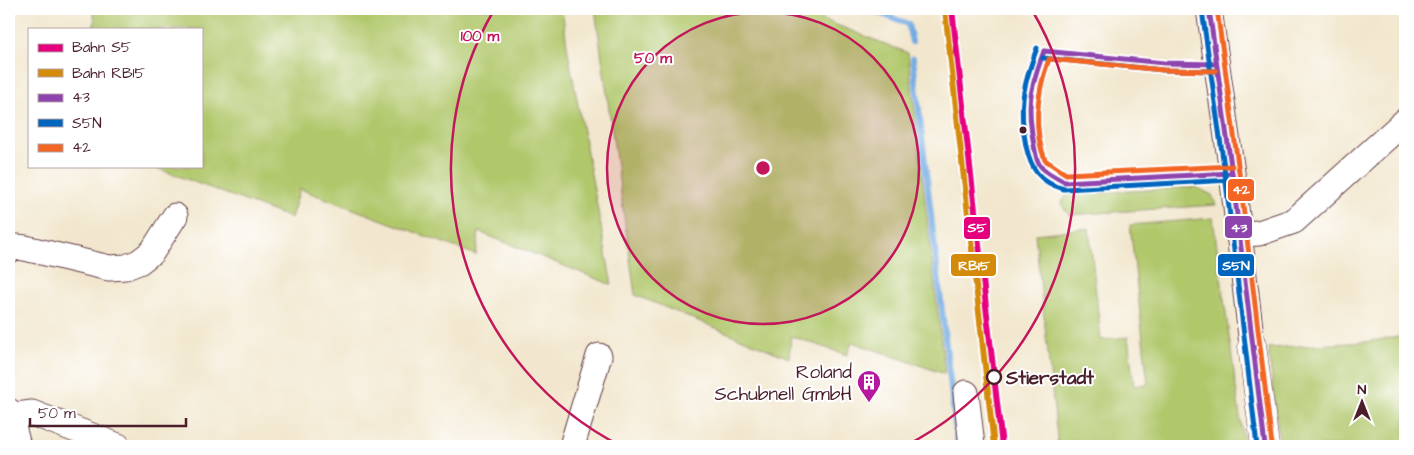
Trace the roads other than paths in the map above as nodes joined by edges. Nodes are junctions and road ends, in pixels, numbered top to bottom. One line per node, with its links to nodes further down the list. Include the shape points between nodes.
1 (1209, 9): 4 (street)
2 (1405, 121): 4 (street, via 1294,221 1259,233)
3 (175, 216): 5 (street, via 152,252 126,267 109,268 25,248)
4 (1238, 234): 6 (street)
5 (9, 250)
6 (1252, 345): 14 (street)
7 (599, 356): 12 (street)
8 (966, 393): 13 (street)
9 (9, 414): 10 (street); 11 (street, via 32,413)
10 (18, 446)
11 (118, 446)
12 (572, 446)
13 (972, 446)
14 (1265, 446)

